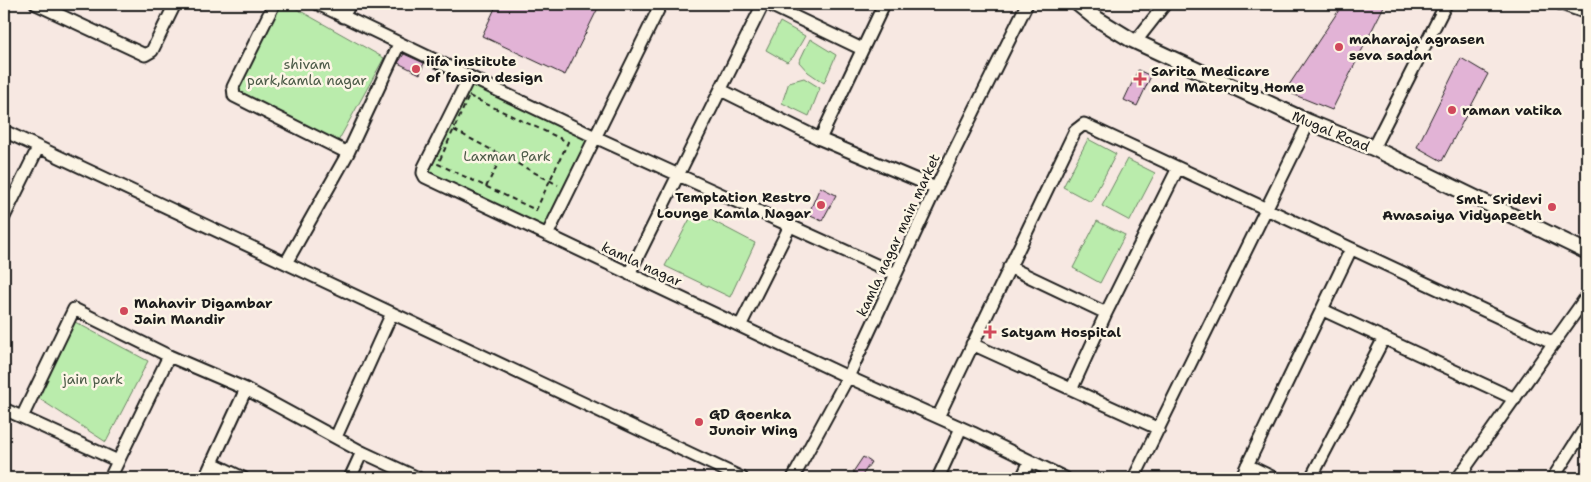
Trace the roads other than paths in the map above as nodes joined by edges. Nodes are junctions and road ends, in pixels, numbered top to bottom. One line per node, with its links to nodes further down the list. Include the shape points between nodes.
1 (36, 4): 2 (street, via 145,55 152,51)
2 (175, 4)
3 (274, 4): 28 (street, via 233,87 234,96)
4 (318, 4): 16 (street)
5 (350, 4): 16 (street)
6 (661, 4): 24 (street)
7 (763, 4): 21 (street)
8 (768, 4): 19 (street)
9 (884, 4): 19 (street)
10 (1028, 4): 31 (street, kamla nagar main market)
11 (1078, 4): 17 (street, Mugal Road)
12 (1165, 4): 17 (street)
13 (1446, 4): 27 (street)
14 (1561, 4): 15 (street)
15 (1587, 13)
16 (343, 17): 18 (street)
17 (1136, 41): 22 (street, Mugal Road)
18 (399, 44): 20 (street); 28 (street)
19 (862, 49): 25 (street)
20 (469, 77): 24 (street); 35 (street, kamla nagar, via 424,167 424,176)
21 (721, 90): 25 (street); 30 (street)
22 (1309, 122): 27 (street, Mugal Road); 32 (street)
23 (4, 131): 26 (street)
24 (595, 137): 30 (street); 35 (street)
25 (820, 139): 31 (street)
26 (38, 148): 33 (street); 38 (street)
27 (1373, 148): 37 (street, Mugal Road)
28 (348, 153): 38 (street)
29 (1178, 168): 32 (street); 39 (street, via 1081,125 1075,131); 45 (street)
30 (678, 174): 34 (street); 40 (street)
31 (936, 188): 41 (street, kamla nagar main market)
32 (1266, 210): 36 (street); 60 (street)
33 (4, 217)
34 (790, 226): 41 (street); 46 (street)
35 (547, 236): 40 (street, kamla nagar)
36 (1351, 249): 43 (street); 48 (street)
37 (1587, 252)
38 (286, 263): 44 (street)
39 (1009, 267): 45 (street); 49 (street)
40 (629, 274): 46 (street, kamla nagar)
41 (896, 274): 51 (street, kamla nagar main market)
42 (1587, 296): 48 (street)
43 (1322, 310): 47 (street); 66 (street)
44 (392, 312): 61 (street); 72 (street)
45 (1106, 313): 52 (street)
46 (740, 326): 51 (street, kamla nagar)
47 (1384, 338): 54 (street); 80 (street)
48 (1554, 343): 54 (street)
49 (972, 344): 52 (street); 57 (street)
50 (169, 356): 53 (street); 56 (street, via 74,309); 63 (street)
51 (848, 377): 57 (street, kamla nagar); 73 (street, kamla nagar main market)
52 (1072, 388): 60 (street)
53 (246, 389): 61 (street); 65 (street)
54 (1515, 399): 81 (street)
55 (4, 409): 56 (street)
56 (22, 417): 63 (street)
57 (938, 417): 59 (street, kamla nagar)
58 (1587, 425): 82 (street)
59 (961, 428): 64 (street, kamla nagar); 74 (street)
60 (1159, 430): 77 (street)
61 (336, 437): 62 (street)
62 (362, 452): 70 (street); 71 (street)
63 (118, 461): 67 (street)
64 (1030, 461): 75 (street); 76 (street, kamla nagar)
65 (212, 464): 68 (street); 69 (street)
66 (1247, 465): 78 (street); 79 (street)
67 (110, 478)
68 (205, 478)
69 (243, 478)
70 (350, 478)
71 (418, 478)
72 (742, 478)
73 (793, 478)
74 (938, 478)
75 (1022, 478)
76 (1065, 478)
77 (1134, 478)
78 (1241, 478)
79 (1274, 478)
80 (1311, 478)
81 (1458, 478)
82 (1554, 478)

